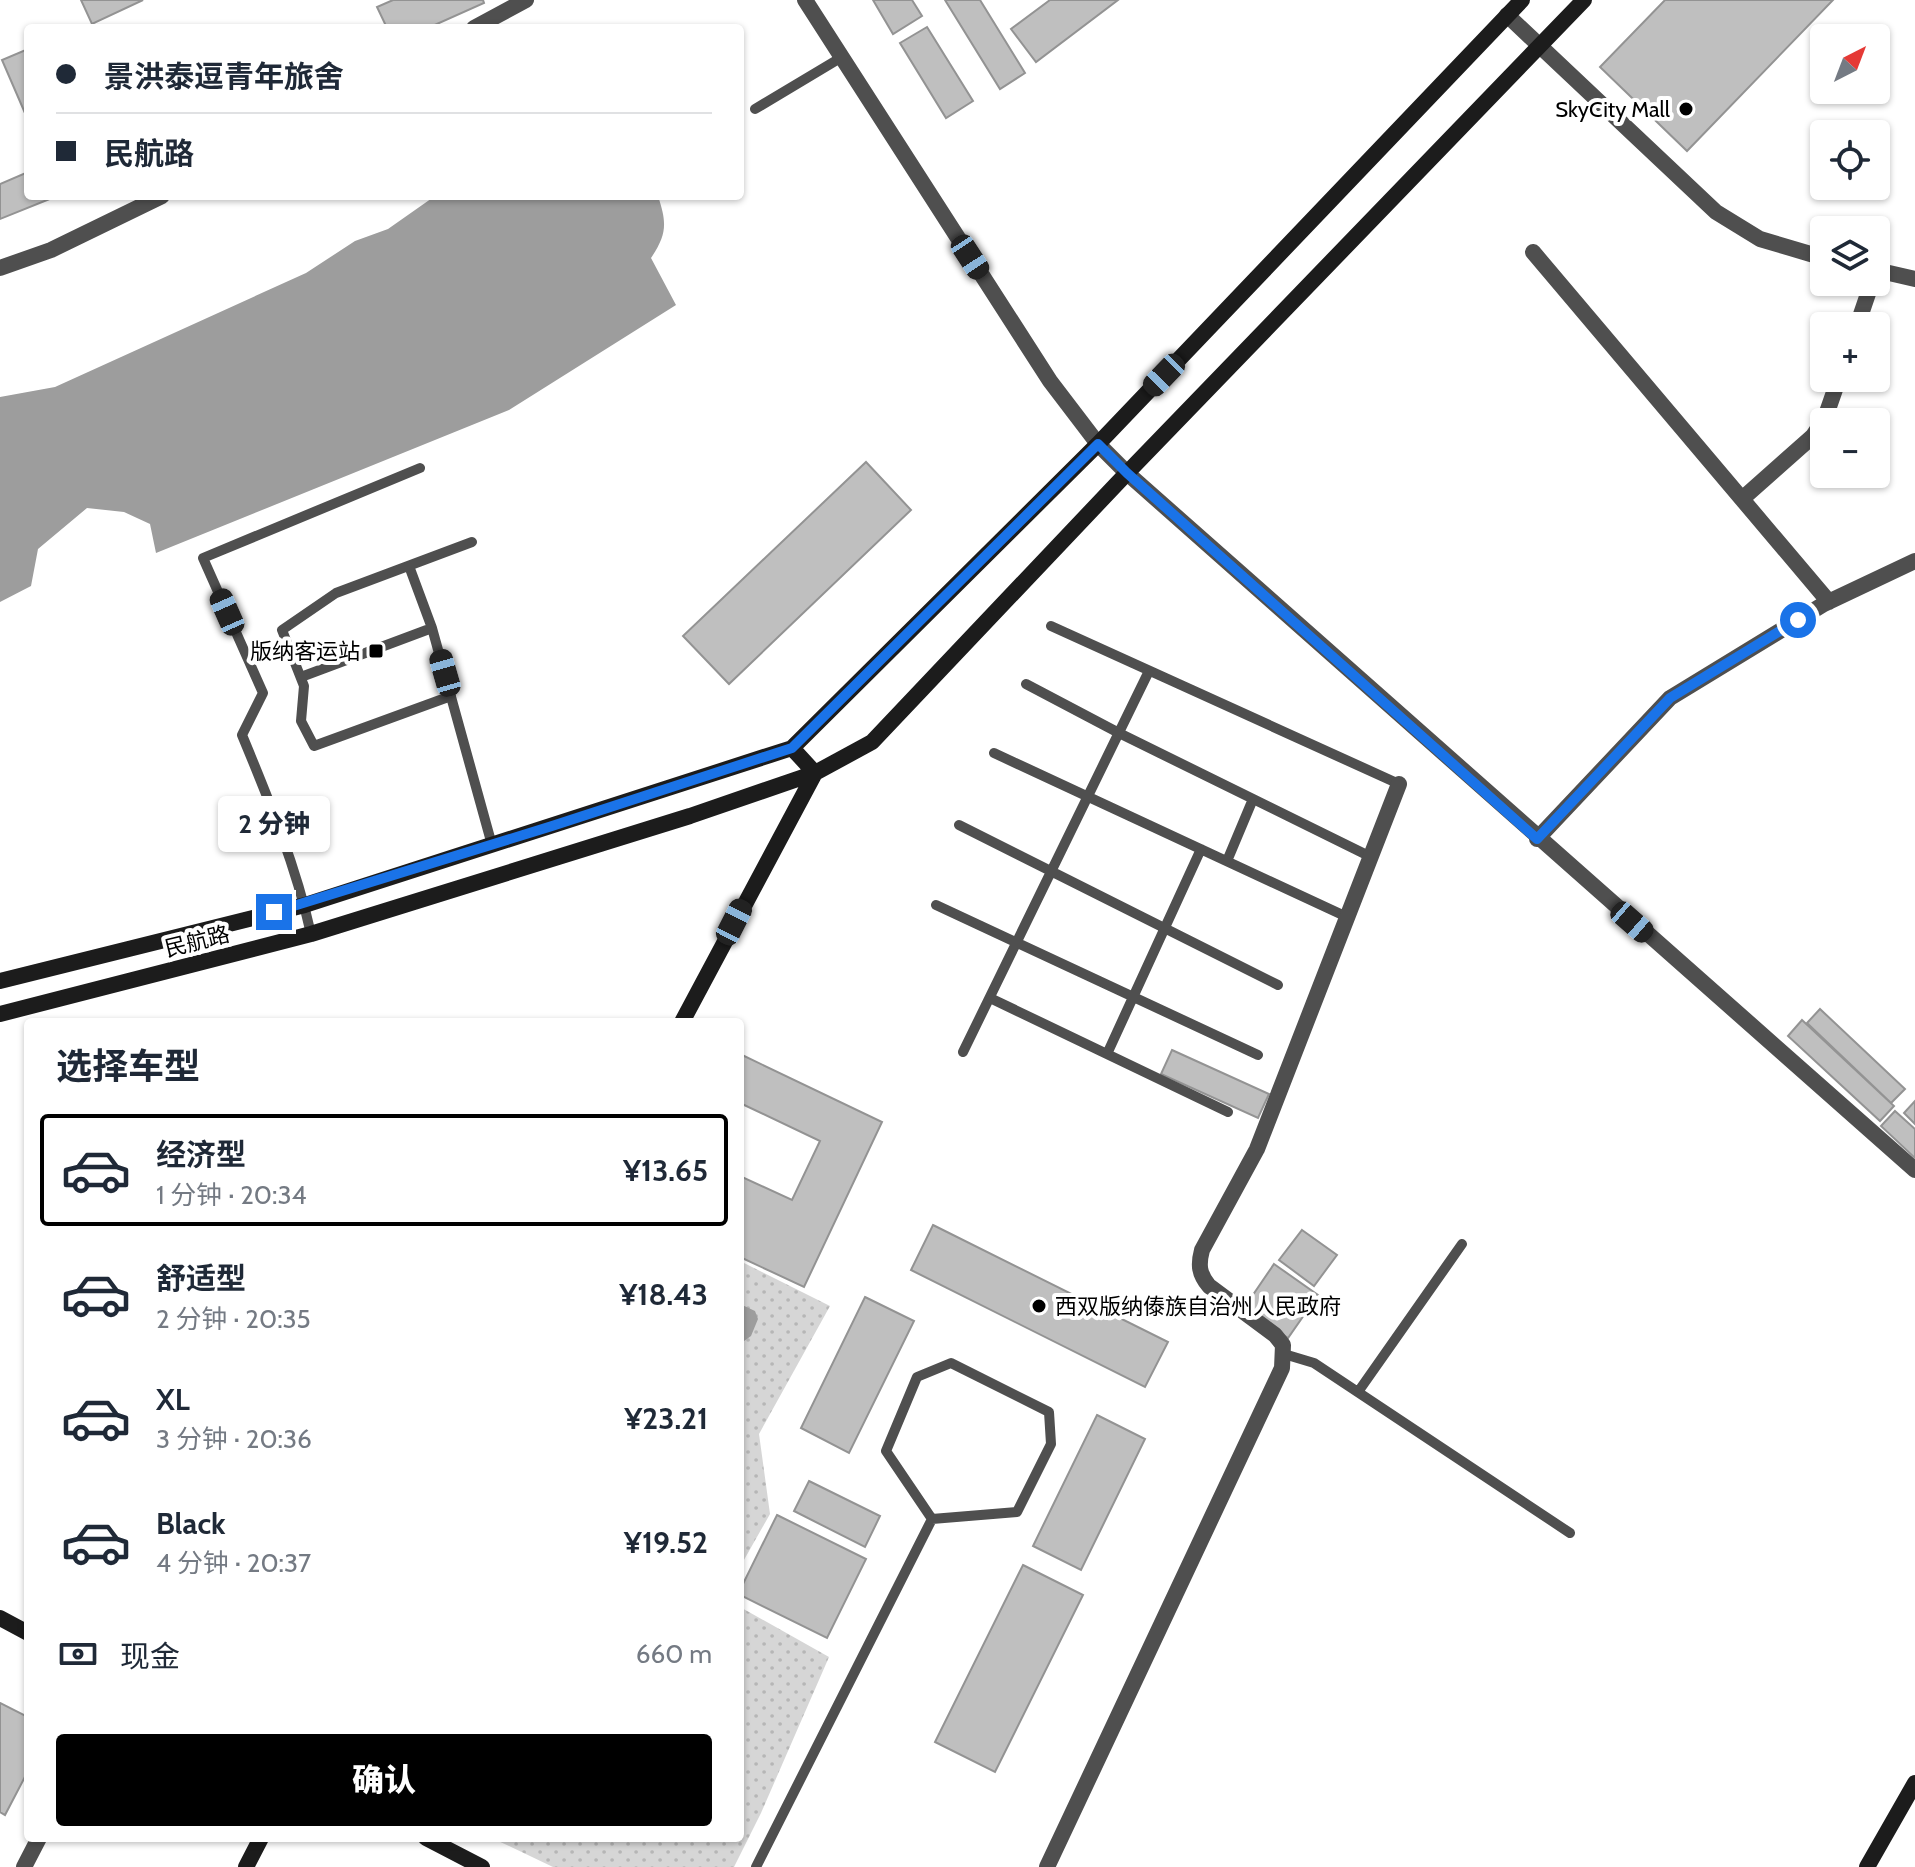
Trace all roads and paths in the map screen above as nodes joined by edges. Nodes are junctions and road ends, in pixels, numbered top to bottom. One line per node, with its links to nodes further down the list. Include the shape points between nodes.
1 (526, 0): 6 (street)
2 (805, 0): 8 (street)
3 (1522, 0): 5 (main road)
4 (1584, 0): 7 (main road, 民航路)
5 (1507, 15): 7 (street); 17 (main road)
6 (481, 24)
7 (1540, 46): 12 (street, via 1729,222 1760,239); 19 (main road, 民航路)
8 (842, 57): 9 (lane); 17 (street, via 1050,381)
9 (755, 109)
10 (154, 200): 13 (street, via 51,250)
11 (1533, 252): 20 (street)
12 (1810, 254)
13 (0, 268)
14 (1890, 273): 15 (street)
15 (1915, 279)
16 (1834, 392): 20 (street, via 1813,436)
17 (1098, 444): 19 (street); 32 (main road)
18 (420, 468): 45 (lane, via 203,558 263,693 242,735)
19 (1127, 473): 34 (main road, 民航路, via 872,742); 39 (street)
20 (1742, 499): 24 (street)
21 (472, 542): 23 (lane)
22 (1915, 561): 24 (street)
23 (409, 566): 26 (lane); 28 (lane, via 336,593 282,630)
24 (1829, 602): 39 (street, via 1670,698)
25 (1051, 626): 27 (lane)
26 (432, 628): 28 (lane); 30 (lane)
27 (1149, 671): 31 (lane); 35 (lane)
28 (301, 677): 30 (lane, via 301,721 314,746)
29 (1026, 684): 31 (lane)
30 (451, 696): 40 (lane)
31 (1119, 733): 36 (lane); 37 (lane)
32 (792, 748): 34 (main road); 40 (main road, 民航路)
33 (994, 753): 36 (lane)
34 (815, 773): 49 (main road, 民航路); 56 (main road)
35 (1399, 784): 42 (street)
36 (1088, 796): 41 (lane); 44 (lane)
37 (1253, 799): 42 (lane); 43 (lane)
38 (959, 825): 44 (lane)
39 (1537, 839): 61 (street)
40 (492, 845): 45 (main road, 民航路)
41 (1201, 849): 43 (lane); 48 (lane)
42 (1371, 857): 47 (street)
43 (1227, 861): 47 (lane)
44 (1052, 871): 48 (lane); 50 (lane)
45 (305, 905): 49 (lane); 51 (main road, 民航路)
46 (936, 905): 50 (lane)
47 (1347, 917): 63 (street, via 1257,1149 1199,1262 1200,1276 1209,1286 1275,1335)
48 (1164, 928): 52 (lane); 53 (lane)
49 (311, 934): 55 (main road, 民航路)
50 (1017, 943): 53 (lane); 54 (lane)
51 (0, 981)
52 (1278, 985)
53 (1134, 997): 58 (lane); 59 (lane)
54 (990, 998): 57 (lane); 58 (lane)
55 (0, 1014)
56 (684, 1018)
57 (963, 1052)
58 (1107, 1054): 60 (lane)
59 (1258, 1055)
60 (1228, 1112)
61 (1915, 1170)
62 (1462, 1244): 64 (lane)
63 (1284, 1354): 64 (lane, via 1314,1363); 77 (street, via 1282,1368)
64 (1358, 1392): 66 (lane)
65 (932, 1519): 65 (lane, via 886,1451 917,1377 951,1363 1049,1412 1051,1444 1017,1512); 76 (lane)
66 (1570, 1533)
67 (0, 1618): 68 (main road)
68 (24, 1631)
69 (1915, 1783): 78 (main road)
70 (37, 1842): 73 (street)
71 (259, 1842): 74 (main road)
72 (434, 1842): 75 (main road)
73 (24, 1867)
74 (246, 1867)
75 (482, 1867)
76 (756, 1867)
77 (1047, 1867)
78 (1867, 1867)

